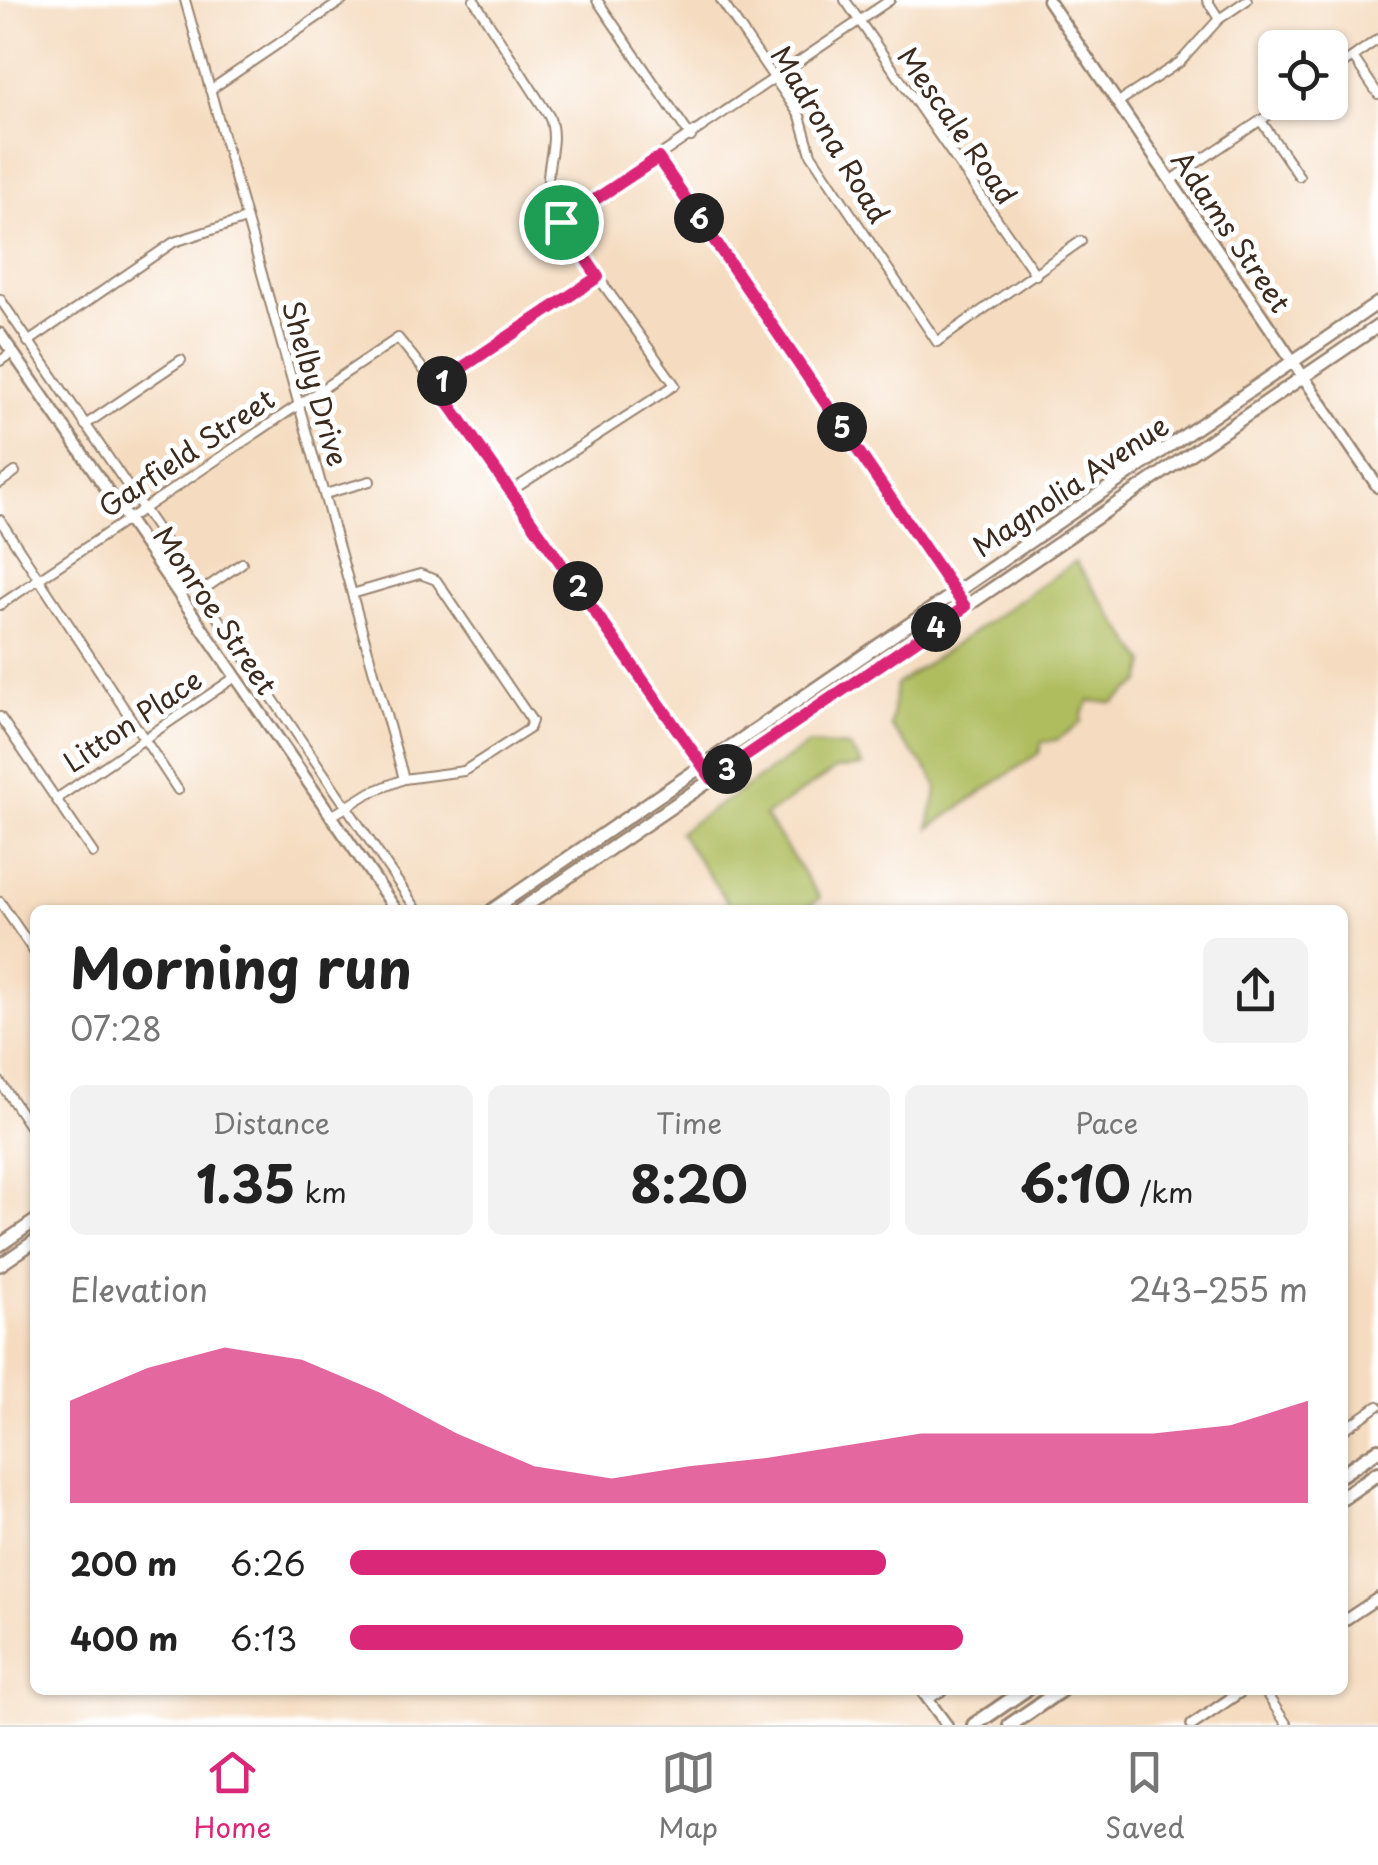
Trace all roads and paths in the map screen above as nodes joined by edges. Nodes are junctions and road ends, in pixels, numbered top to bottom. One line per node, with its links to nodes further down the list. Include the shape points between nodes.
1 (185, 0): 17 (street, Shelby Drive)
2 (344, 0): 17 (street)
3 (474, 0): 26 (street, via 549,116 555,136 548,184)
4 (598, 0): 21 (street)
5 (721, 0): 16 (street, Madrona Road)
6 (844, 0): 12 (street, Mescale Road)
7 (890, 0): 12 (street)
8 (1048, 0): 19 (main road, Adams Street)
9 (1207, 0): 11 (street)
10 (1247, 0): 11 (street)
11 (1219, 19): 19 (street, via 1188,55)
12 (859, 22): 16 (street); 28 (street, Mescale Road)
13 (1378, 39): 14 (street)
14 (1352, 57): 15 (street); 18 (street)
15 (1348, 60)
16 (774, 80): 21 (street); 28 (street, Madrona Road, via 800,116 812,154 937,342)
17 (210, 90): 25 (street, Shelby Drive)
18 (1378, 94)
19 (1117, 103): 24 (main road, Adams Street)
20 (1261, 121): 23 (street); 24 (street)
21 (691, 137): 22 (street)
22 (658, 158): 26 (street); 56 (street)
23 (1299, 176)
24 (1170, 181): 38 (main road, Adams Street)
25 (246, 219): 34 (street, via 174,242); 41 (street, Shelby Drive)
26 (561, 222): 29 (street)
27 (1082, 241): 28 (street)
28 (1036, 275)
29 (598, 277): 40 (street); 47 (street, via 675,385)
30 (0, 299): 34 (street)
31 (1378, 303): 38 (main road, Magnolia Avenue)
32 (1378, 326): 39 (main road, Magnolia Avenue)
33 (0, 334): 35 (main road, Monroe Street)
34 (28, 342): 42 (street)
35 (13, 352): 37 (street); 50 (main road, Monroe Street)
36 (181, 360): 42 (street)
37 (0, 361)
38 (1295, 362): 39 (main road, Adams Street); 56 (main road, Magnolia Avenue)
39 (1304, 376): 46 (main road, Adams Street); 58 (main road, Magnolia Avenue)
40 (436, 385): 41 (street, Garfield Street, via 398,338); 47 (street)
41 (298, 404): 48 (street, Shelby Drive); 49 (street, Garfield Street)
42 (85, 424): 49 (street)
43 (15, 472): 45 (street)
44 (370, 482): 48 (street)
45 (0, 483)
46 (1378, 487)
47 (512, 491): 62 (street)
48 (325, 494): 55 (street, Shelby Drive)
49 (142, 509): 50 (street, Garfield Street); 54 (street)
50 (128, 518): 53 (street, Garfield Street); 59 (main road, Monroe Street)
51 (0, 520): 53 (street)
52 (242, 564): 54 (street)
53 (40, 578): 57 (street, Garfield Street); 61 (street)
54 (200, 592): 67 (street)
55 (352, 594): 63 (street, Shelby Drive); 63 (street, via 420,574 436,580 532,722 464,771)
56 (955, 594): 58 (main road); 62 (main road, Magnolia Avenue)
57 (0, 606)
58 (965, 607): 64 (main road, Magnolia Avenue)
59 (234, 678): 61 (street, Litton Place); 68 (main road, Monroe Street)
60 (0, 717): 66 (street)
61 (144, 740): 65 (street); 66 (street, Litton Place)
62 (702, 766): 64 (street); 73 (main road, Magnolia Avenue)
63 (404, 778): 67 (street)
64 (712, 779): 74 (main road, Magnolia Avenue)
65 (178, 790)
66 (56, 799): 69 (street)
67 (346, 807): 68 (street); 72 (street)
68 (330, 817): 71 (main road, Monroe Street)
69 (93, 852)
70 (0, 902): 75 (street)
71 (392, 905)
72 (414, 905)
73 (499, 905)
74 (527, 905)
75 (30, 946)
76 (0, 1082): 77 (street)
77 (30, 1127)
78 (30, 1224): 80 (main road)
79 (30, 1244): 81 (main road)
80 (0, 1245)
81 (0, 1265)
82 (1378, 1406): 83 (street)
83 (1348, 1427)
84 (1378, 1450): 85 (highway)
85 (1348, 1470)
86 (1378, 1473): 87 (highway)
87 (1348, 1494)
88 (1378, 1598): 89 (street)
89 (1348, 1618)
90 (925, 1695): 96 (street)
91 (1018, 1695): 95 (highway)
92 (1054, 1695): 97 (highway)
93 (1236, 1695): 98 (street)
94 (1267, 1695): 99 (street)
95 (975, 1724)
96 (947, 1725)
97 (1010, 1725)
98 (1192, 1725)
99 (1287, 1725)

